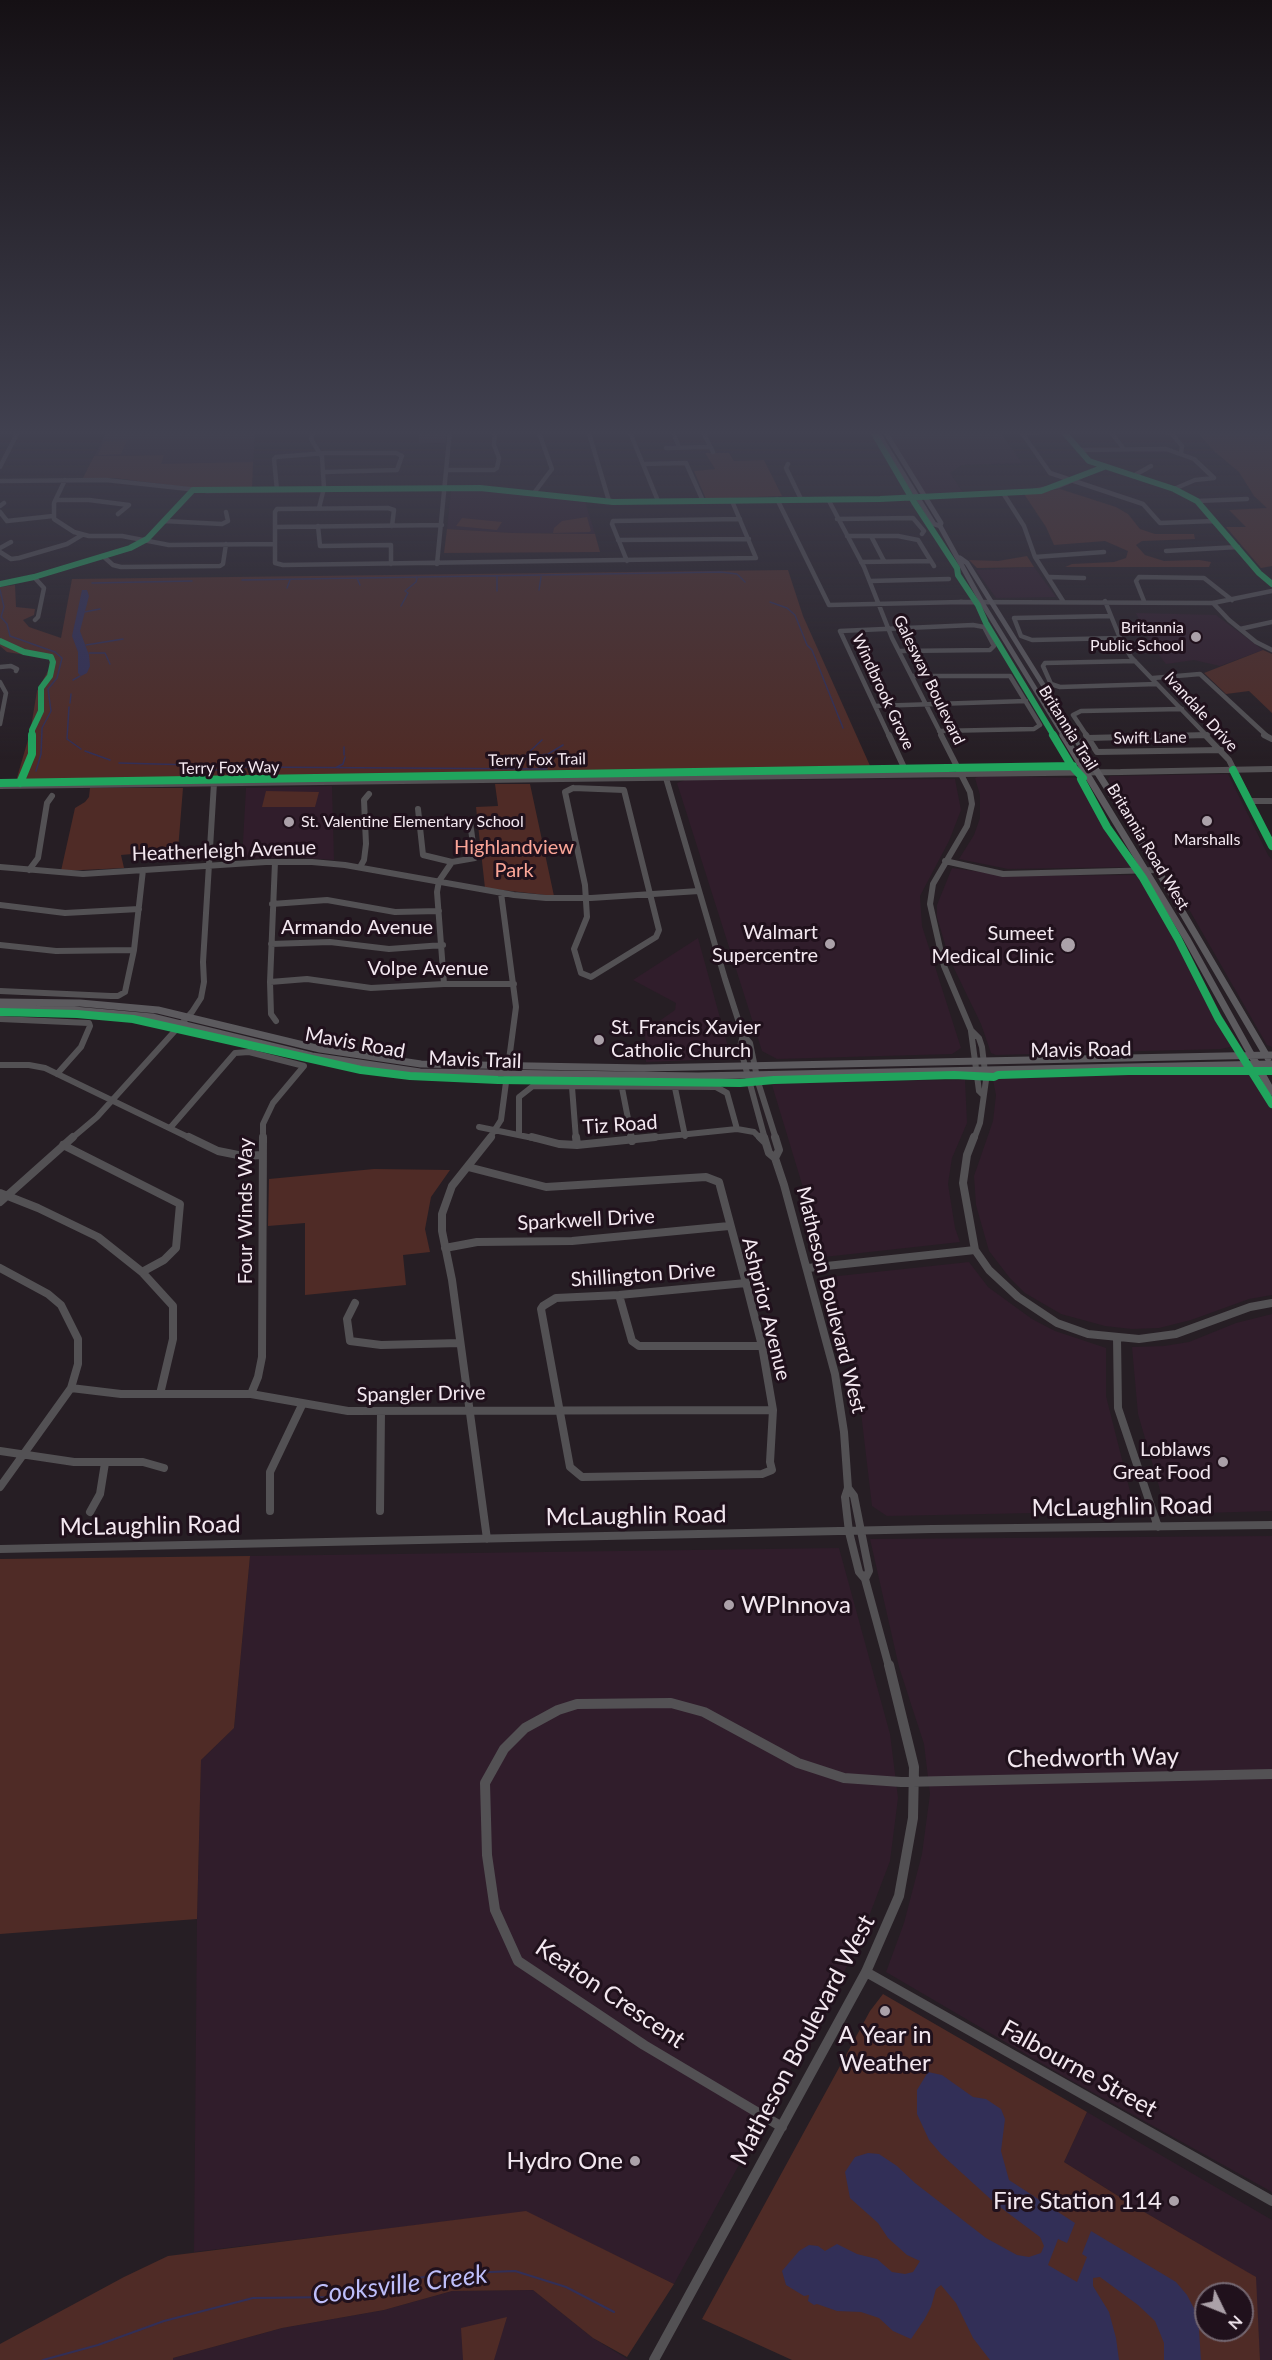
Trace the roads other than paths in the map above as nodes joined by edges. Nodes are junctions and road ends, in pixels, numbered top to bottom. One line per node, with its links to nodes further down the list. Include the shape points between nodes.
1 (73, 540): 19 (street, via 11,559)
2 (144, 540): 16 (street, via 169,545); 22 (street)
3 (275, 540): 17 (street)
4 (319, 540): 27 (street, via 320,546 392,545)
5 (440, 540): 28 (street)
6 (618, 540): 24 (street)
7 (750, 540): 24 (street, via 757,556 749,560)
8 (796, 540): 42 (street, via 826,603)
9 (849, 540): 26 (street, Galesway Boulevard)
10 (873, 540): 25 (street)
11 (918, 540): 25 (street, via 933,563)
12 (949, 540): 40 (main road, Britannia Road West, via 960,564)
13 (1029, 540): 23 (street)
14 (1232, 540): 18 (street)
15 (11, 542): 19 (street)
16 (226, 544): 17 (street); 22 (street, via 220,566 121,567)
17 (275, 544): 27 (street, via 275,562 279,565)
18 (1238, 547): 20 (street); 35 (street)
19 (0, 550)
20 (1166, 551)
21 (1104, 552): 23 (street)
22 (104, 557): 29 (street)
23 (1035, 557): 30 (street)
24 (627, 561): 28 (street)
25 (884, 561): 26 (street)
26 (861, 562): 33 (street, Galesway Boulevard)
27 (391, 564): 28 (street)
28 (437, 564)
29 (34, 577): 34 (street); 45 (street, via 44,588)
30 (1049, 577): 31 (street); 38 (street)
31 (1084, 578)
32 (949, 579): 33 (street)
33 (870, 581): 42 (street, Galesway Boulevard)
34 (0, 584)
35 (1272, 584)
36 (1272, 591): 37 (street)
37 (1233, 600): 41 (street, via 1204,578 1139,577); 43 (street)
38 (1061, 601): 39 (street); 40 (street)
39 (1105, 601): 41 (street); 44 (street, Ivandale Drive)
40 (987, 602): 42 (street); 71 (main road, Britannia Road West); 72 (main road, Britannia Road West)
41 (1144, 602): 43 (street)
42 (880, 603): 47 (street, Galesway Boulevard)
43 (1213, 603): 48 (street)
44 (1110, 616): 49 (street, Ivandale Drive); 49 (street, via 1014,618 1021,636 1032,640)
45 (34, 620)
46 (1272, 622): 48 (street)
47 (887, 627): 51 (street, Galesway Boulevard); 51 (street, via 979,625 994,646 990,650); 61 (street, Windbrook Grove, via 840,632)
48 (1240, 629): 50 (street)
49 (1120, 638): 52 (street, Ivandale Drive)
50 (1272, 650)
51 (899, 651): 55 (street, Galesway Boulevard)
52 (1135, 661): 56 (street, Ivandale Drive); 58 (street, via 1043,666 1051,684 1060,687)
53 (0, 667): 54 (street, via 11,666)
54 (16, 671)
55 (913, 676): 59 (street, via 1007,675); 60 (street, Galesway Boulevard)
56 (1153, 678): 58 (street, Ivandale Drive); 67 (street, via 1200,674)
57 (0, 682): 63 (street, via 6,693)
58 (1158, 684): 62 (street, Ivandale Drive)
59 (1026, 701): 60 (street); 64 (street, via 1040,725 1038,729)
60 (925, 703): 61 (street); 64 (street, Galesway Boulevard)
61 (875, 706): 73 (street, Windbrook Grove)
62 (1182, 709): 65 (street, Ivandale Drive); 66 (street, via 1074,712)
63 (0, 724)
64 (939, 730): 74 (street, Galesway Boulevard)
65 (1207, 735): 66 (street); 68 (street, Ivandale Drive)
66 (1088, 738): 68 (street, Swift Lane, via 1095,750 1105,753)
67 (1272, 739)
68 (1221, 750): 69 (street, Ivandale Drive)
69 (1233, 770): 70 (street, Terry Fox Way); 72 (street, Terry Fox Way); 80 (street, Ivandale Drive)
70 (1272, 770)
71 (1085, 772): 72 (street, Terry Fox Way); 74 (street, Terry Fox Way); 94 (main road, Britannia Road West)
72 (1097, 772): 93 (main road, Britannia Road West)
73 (907, 774): 74 (street, Terry Fox Way); 75 (street, Terry Fox Way)
74 (962, 774): 85 (street, Galesway Boulevard, via 972,801 970,818)
75 (666, 778): 76 (street, Terry Fox Way); 96 (street, Matheson Boulevard West)
76 (214, 783): 77 (street, Terry Fox Way); 88 (street)
77 (0, 786)
78 (369, 794): 90 (street, via 364,800 366,844)
79 (52, 796): 91 (street, via 46,806 38,858)
80 (1249, 801): 81 (street); 84 (street, Ivandale Drive)
81 (1272, 801)
82 (418, 809): 83 (street)
83 (418, 821): 87 (street, via 423,855); 87 (street, via 470,822 475,858)
84 (1272, 846)
85 (945, 861): 94 (street, via 1003,874); 123 (street, Galesway Boulevard, via 931,890 931,916 944,966 971,1030)
86 (275, 862): 88 (street, Heatherleigh Avenue); 90 (street, Heatherleigh Avenue); 100 (street)
87 (452, 862): 95 (street)
88 (208, 866): 92 (street, Heatherleigh Avenue); 115 (street, via 203,992)
89 (0, 867): 91 (street, Heatherleigh Avenue)
90 (360, 867): 95 (street, Heatherleigh Avenue)
91 (29, 870): 92 (street, Heatherleigh Avenue, via 83,874)
92 (143, 870): 102 (street)
93 (1158, 870): 94 (street); 119 (main road, Britannia Road West)
94 (1145, 871): 118 (main road, Britannia Road West)
95 (439, 881): 97 (street, Heatherleigh Avenue); 103 (street)
96 (699, 891): 98 (street, Heatherleigh Avenue); 117 (street, Matheson Boulevard West)
97 (501, 892): 99 (street, Heatherleigh Avenue); 110 (street)
98 (650, 894): 99 (street, Heatherleigh Avenue); 99 (street, via 658,934 591,977 581,973 574,949 587,920); 99 (street, via 624,790 573,788 565,792)
99 (587, 898)
100 (272, 904): 103 (street, via 327,900 395,912); 104 (street)
101 (0, 906): 102 (street, via 65,913)
102 (139, 909): 107 (street)
103 (439, 911): 106 (street)
104 (271, 944): 106 (street, Armando Avenue, via 330,942 388,949); 108 (street)
105 (0, 945): 107 (street, via 90,952)
106 (443, 945): 109 (street)
107 (134, 950): 111 (street, via 127,988 118,996)
108 (270, 982): 109 (street, Volpe Avenue, via 308,979 371,988); 116 (street, via 271,1014)
109 (444, 984): 110 (street, Volpe Avenue)
110 (514, 984): 124 (street, via 516,1007)
111 (0, 991)
112 (0, 1002): 115 (main road, Mavis Road, via 122,1006)
113 (0, 1009): 115 (main road, Mavis Road, via 116,1012)
114 (0, 1019): 127 (street, via 89,1023 81,1047)
115 (184, 1020): 124 (main road, Mavis Road, via 312,1056 361,1065 420,1072); 133 (street)
116 (276, 1021)
117 (742, 1035): 125 (street, Matheson Boulevard West); 126 (street, Matheson Boulevard West, via 750,1043)
118 (1250, 1055): 119 (main road, Mavis Road); 120 (main road, Mavis Road); 121 (main road, Britannia Road West)
119 (1271, 1061): 121 (main road, Mavis Road)
120 (1115, 1062): 121 (main road, Mavis Road); 123 (main road, Mavis Road)
121 (1255, 1064): 131 (main road, Britannia Road West)
122 (0, 1065): 127 (street, via 34,1065)
123 (980, 1066): 126 (main road, Mavis Road); 132 (street, Galesway Boulevard, via 979,1091)
124 (508, 1071): 125 (main road, Mavis Road); 137 (street, via 501,1120)
125 (745, 1071): 126 (main road, Mavis Road); 134 (street, Matheson Boulevard West)
126 (756, 1071): 147 (street, Matheson Boulevard West, via 779,1150)
127 (57, 1074): 133 (street)
128 (572, 1087): 129 (street); 140 (street, via 533,1086 521,1093); 145 (street)
129 (621, 1088): 130 (street); 142 (street)
130 (675, 1088): 138 (street, via 725,1090); 141 (street)
131 (1272, 1092)
132 (983, 1095): 153 (street, via 980,1123 967,1155 963,1183)
133 (112, 1100): 136 (street); 144 (street)
134 (758, 1117): 139 (street); 143 (street, Matheson Boulevard West)
135 (478, 1127): 137 (street, Tiz Road)
136 (170, 1128): 146 (street, via 225,1153); 146 (street, Four Winds Way, via 235,1053 249,1052 304,1066 265,1117)
137 (495, 1130): 140 (street, Tiz Road); 148 (street)
138 (737, 1130): 139 (street, Tiz Road); 141 (street, Tiz Road)
139 (747, 1130): 143 (street)
140 (519, 1134): 145 (street, Tiz Road)
141 (685, 1136): 142 (street, Tiz Road)
142 (632, 1141): 145 (street, Tiz Road)
143 (767, 1144): 147 (street, Matheson Boulevard West)
144 (63, 1145): 149 (street); 156 (street, via 180,1204 176,1248)
145 (577, 1145)
146 (262, 1155): 166 (street, Four Winds Way, via 262,1357)
147 (775, 1158): 154 (street, Matheson Boulevard West)
148 (468, 1167): 151 (street, Ashprior Avenue, via 546,1187 713,1178 719,1182); 152 (street, via 452,1186 442,1214)
149 (3, 1194): 150 (street); 156 (street, via 98,1237)
150 (0, 1202)
151 (729, 1226): 152 (street, Sparkwell Drive, via 572,1241 477,1242); 157 (street, Ashprior Avenue)
152 (445, 1248): 162 (street)
153 (975, 1250): 154 (street); 161 (street, via 989,1270 1018,1297 1057,1323 1088,1334)
154 (808, 1268): 177 (street, Matheson Boulevard West, via 835,1374)
155 (2, 1271): 164 (street, via 48,1294 70,1320 78,1339 78,1364)
156 (142, 1272): 165 (street, via 175,1313 174,1339)
157 (746, 1284): 158 (street, Shillington Drive); 163 (street, Ashprior Avenue)
158 (619, 1295): 163 (street, via 632,1341 639,1346); 170 (street, Shillington Drive, via 550,1299 541,1309)
159 (355, 1303): 162 (street, via 347,1319 350,1341 381,1346)
160 (1272, 1304): 161 (street, via 1250,1307 1176,1334 1139,1339)
161 (1117, 1337): 182 (street, via 1118,1408)
162 (460, 1343): 168 (street)
163 (762, 1346): 169 (street, Ashprior Avenue)
164 (71, 1388): 165 (street, Spangler Drive); 173 (street)
165 (160, 1394): 166 (street, Spangler Drive)
166 (251, 1394): 167 (street, Spangler Drive)
167 (302, 1405): 171 (street, Spangler Drive); 178 (street, via 270,1472)
168 (470, 1409): 170 (street, Spangler Drive); 171 (street, Spangler Drive); 185 (street)
169 (772, 1410): 170 (street, Spangler Drive); 170 (street, Ashprior Avenue, via 771,1472 588,1478 570,1467)
170 (559, 1411)
171 (381, 1412): 179 (street)
172 (0, 1451): 173 (street)
173 (22, 1456): 174 (street); 176 (street)
174 (105, 1463): 175 (street, via 143,1462); 180 (street, via 100,1494)
175 (164, 1468)
176 (0, 1487)
177 (848, 1488): 183 (street, Matheson Boulevard West, via 854,1496); 184 (street, Matheson Boulevard West, via 845,1497)
178 (270, 1511)
179 (380, 1511)
180 (90, 1512)
181 (1272, 1525): 182 (street, McLaughlin Road)
182 (1158, 1527): 183 (street, McLaughlin Road)
183 (861, 1531): 184 (street, McLaughlin Road); 187 (street, Matheson Boulevard West, via 869,1571)
184 (849, 1532): 185 (street, McLaughlin Road); 187 (street, Matheson Boulevard West, via 859,1572)
185 (487, 1539): 186 (street, McLaughlin Road)
186 (0, 1549)
187 (865, 1580): 189 (street, Matheson Boulevard West, via 908,1736)
188 (1272, 1774): 189 (street, Chedworth Way)
189 (914, 1782): 190 (street, Matheson Boulevard West, via 904,1875 892,1916); 191 (street, Keaton Crescent, via 844,1779 798,1763 704,1712 671,1702 577,1704 558,1710 525,1728 504,1749 488,1777 488,1855 495,1910 519,1961 644,2045)
190 (866, 1972): 191 (street, Matheson Boulevard West); 192 (street, Falbourne Street)
191 (782, 2127): 193 (street, Matheson Boulevard West)
192 (1272, 2201)
193 (654, 2360)

